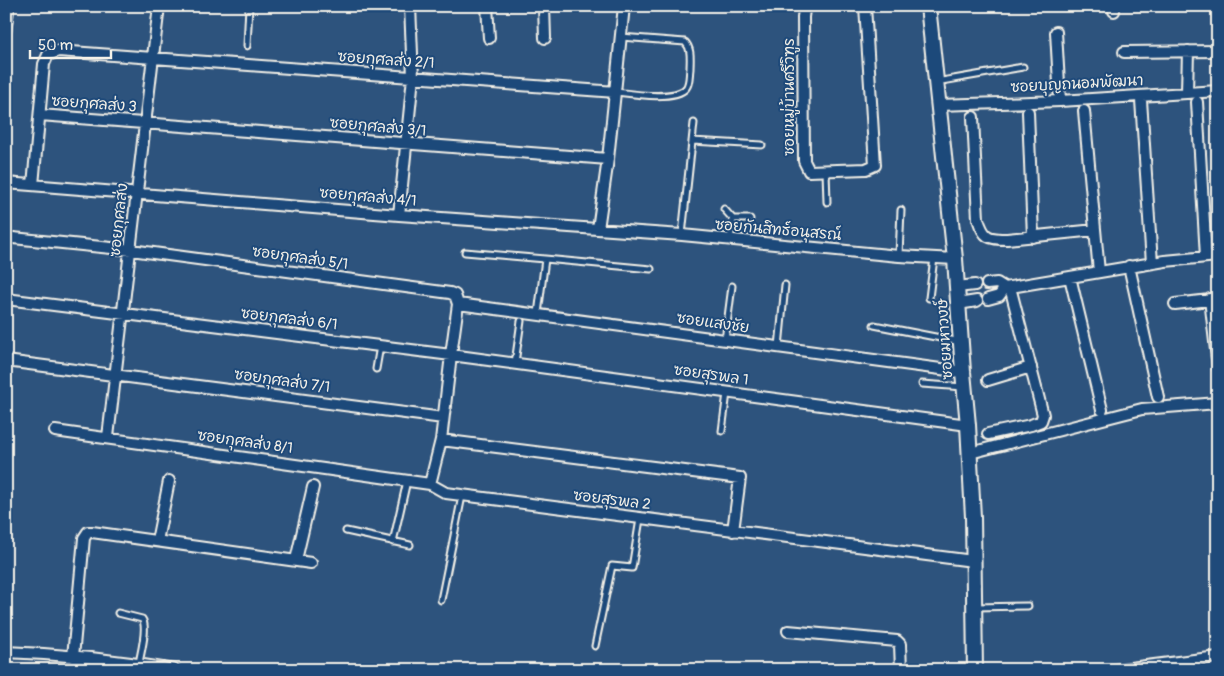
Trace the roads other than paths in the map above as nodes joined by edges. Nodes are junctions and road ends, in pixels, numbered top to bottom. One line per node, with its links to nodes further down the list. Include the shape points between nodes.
1 (11, 6): 15 (lane)
2 (158, 6): 20 (street, ซอยกุศลส่ง)
3 (249, 6): 16 (lane)
4 (410, 6): 22 (street)
5 (487, 6): 13 (street)
6 (544, 6): 14 (street)
7 (624, 6): 12 (street)
8 (808, 6): 41 (street, ซอยหมู่บ้านศรีวิฑูร, via 803,17 804,161 809,171)
9 (865, 6): 41 (street, ซอยหมู่บ้านศรีวิฑูร, via 875,165 866,169)
10 (928, 6): 23 (street, ซอยมหาวงษ์)
11 (1056, 32): 28 (street)
12 (621, 37): 25 (street); 25 (lane, via 685,42 690,48 689,80 687,87 676,94)
13 (489, 38)
14 (545, 38)
15 (6, 45)
16 (247, 46)
17 (1188, 51): 18 (street); 19 (street); 26 (street)
18 (1218, 51)
19 (1124, 52)
20 (154, 58): 22 (street, ซอยกุศลส่ง 2/1); 33 (street, ซอยกุศลส่ง 2/1, via 58,51 48,55 44,64); 35 (street, ซอยกุศลส่ง)
21 (1023, 67): 23 (lane)
22 (413, 77): 25 (street, ซอยกุศลส่ง 2/1); 38 (street)
23 (936, 82): 30 (street, ซอยมหาวงษ์)
24 (1218, 91): 26 (street, ซอยบุญถนอมพัฒนา)
25 (616, 92): 40 (street)
26 (1187, 92): 28 (street, ซอยบุญถนอมพัฒนา)
27 (1141, 100): 65 (street)
28 (1060, 101): 30 (street, ซอยบุญถนอมพัฒนา)
29 (1197, 102): 61 (street)
30 (938, 105): 63 (street, ซอยมหาวงษ์)
31 (1084, 111): 52 (street)
32 (1028, 112): 54 (street)
33 (40, 115): 35 (street, ซอยกุศลส่ง 3); 43 (street)
34 (973, 117): 54 (street, via 981,229 994,239)
35 (146, 123): 38 (street, ซอยกุศลส่ง 3/1); 44 (street, ซอยกุศลส่ง)
36 (694, 123): 37 (lane)
37 (692, 141): 39 (lane); 53 (lane)
38 (407, 144): 40 (street, ซอยกุศลส่ง 3/1); 48 (street)
39 (762, 145)
40 (608, 159): 51 (street)
41 (826, 170): 45 (lane)
42 (6, 183): 43 (street, ซอยกุศลส่ง 4/1)
43 (33, 185): 44 (street, ซอยกุศลส่ง 4/1)
44 (136, 193): 48 (street, ซอยกุศลส่ง 4/1); 57 (street, ซอยกุศลส่ง)
45 (827, 202)
46 (724, 209): 49 (lane)
47 (901, 210): 59 (lane)
48 (400, 215): 51 (street, ซอยกุศลส่ง 4/1)
49 (733, 219): 50 (lane); 56 (lane)
50 (750, 219)
51 (598, 229): 53 (street, ซอยกันสิทธ์อนุสรณ์)
52 (1095, 230): 54 (street); 68 (street)
53 (682, 236): 56 (street, ซอยกันสิทธ์อนุสรณ์)
54 (1033, 237)
55 (13, 238): 57 (street, ซอยกุศลส่ง 5/1)
56 (730, 240): 59 (street, ซอยกันสิทธ์อนุสรณ์)
57 (131, 250): 81 (street, ซอยกุศลส่ง 5/1, via 450,293 458,298); 84 (street, ซอยกุศลส่ง)
58 (465, 252): 64 (lane)
59 (899, 256): 62 (street, ซอยกันสิทธ์อนุสรณ์)
60 (1218, 256): 61 (street)
61 (1206, 257): 65 (street)
62 (934, 258): 63 (street, ซอยกันสิทธ์อนุสรณ์); 76 (lane)
63 (955, 259): 74 (street, ซอยมหาวงษ์)
64 (545, 260): 67 (lane); 85 (lane)
65 (1152, 263): 66 (street)
66 (1130, 266): 68 (street); 104 (street)
67 (651, 269)
68 (1099, 272): 69 (street)
69 (1070, 277): 75 (street); 106 (street)
70 (987, 284): 75 (street, via 997,283)
71 (785, 285): 91 (lane)
72 (975, 285): 74 (street)
73 (732, 286): 88 (lane)
74 (957, 287): 82 (street, ซอยมหาวงษ์)
75 (1008, 288): 78 (street, via 999,296); 95 (street)
76 (930, 298)
77 (6, 299): 84 (street, ซอยกุศลส่ง 6/1)
78 (988, 299)
79 (1214, 299): 83 (street); 96 (street)
80 (977, 301): 82 (street)
81 (458, 304): 85 (street, ซอยแสงชัย); 92 (street)
82 (958, 304): 89 (street, ซอยมหาวงษ์)
83 (1175, 304)
84 (123, 313): 90 (street, ซอยกุศลส่ง 6/1); 99 (street, ซอยกุศลส่ง)
85 (538, 315): 88 (street, ซอยแสงชัย)
86 (520, 321): 94 (lane)
87 (874, 325): 89 (lane)
88 (725, 340): 91 (street, ซอยแสงชัย)
89 (961, 342): 98 (street, ซอยมหาวงษ์)
90 (380, 346): 92 (street, ซอยกุศลส่ง 6/1); 97 (lane)
91 (779, 347): 98 (street, ซอยแสงชัย)
92 (451, 355): 94 (street, ซอยสุรพล 1); 107 (street)
93 (6, 361): 99 (street, ซอยกุศลส่ง 7/1)
94 (515, 364): 103 (street, ซอยสุรพล 1)
95 (1031, 368): 100 (street); 111 (street, via 1042,419 1032,425)
96 (1218, 368)
97 (376, 369)
98 (963, 372): 102 (street, ซอยมหาวงษ์)
99 (116, 374): 107 (street, ซอยกุศลส่ง 7/1); 112 (street, ซอยกุศลส่ง)
100 (988, 380)
101 (922, 384): 102 (lane)
102 (964, 387): 108 (street, ซอยมหาวงษ์)
103 (727, 392): 108 (street, ซอยสุรพล 1); 110 (lane)
104 (1158, 397)
105 (1218, 403): 114 (street, via 1142,409)
106 (1102, 410)
107 (443, 418): 113 (street)
108 (968, 425): 114 (street, ซอยมหาวงษ์)
109 (55, 431): 112 (street, ซอยกุศลส่ง 8/1)
110 (722, 431)
111 (988, 434)
112 (108, 437): 115 (street, ซอยกุศลส่ง 8/1)
113 (441, 440): 117 (street); 122 (street, via 740,478)
114 (970, 453): 127 (street, ซอยมหาวงษ์)
115 (408, 480): 117 (street, ซอยกุศลส่ง 8/1); 124 (lane)
116 (169, 481): 123 (street)
117 (430, 484): 119 (street, ซอยสุรพล 2)
118 (313, 487): 126 (street)
119 (462, 496): 120 (street, ซอยสุรพล 2); 129 (lane)
120 (640, 519): 122 (street, ซอยสุรพล 2); 134 (lane, via 632,568 612,566)
121 (346, 530): 124 (lane)
122 (733, 531): 127 (street, ซอยสุรพล 2)
123 (158, 541): 126 (street); 136 (street, via 92,532 85,534)
124 (394, 542): 125 (lane)
125 (410, 545)
126 (296, 560): 128 (street)
127 (973, 561): 131 (street, ซอยมหาวงษ์)
128 (311, 563)
129 (441, 600)
130 (1028, 606): 131 (lane)
131 (973, 607): 142 (street, ซอยมหาวงษ์)
132 (118, 613): 139 (lane, via 144,621)
133 (788, 631): 141 (street, via 897,641 900,644)
134 (595, 646)
135 (6, 652): 136 (street)
136 (74, 657): 139 (street)
137 (1218, 657): 138 (street)
138 (1184, 665): 143 (street)
139 (142, 666): 140 (street)
140 (175, 670)
141 (901, 670)
142 (975, 670)
143 (1114, 670)

